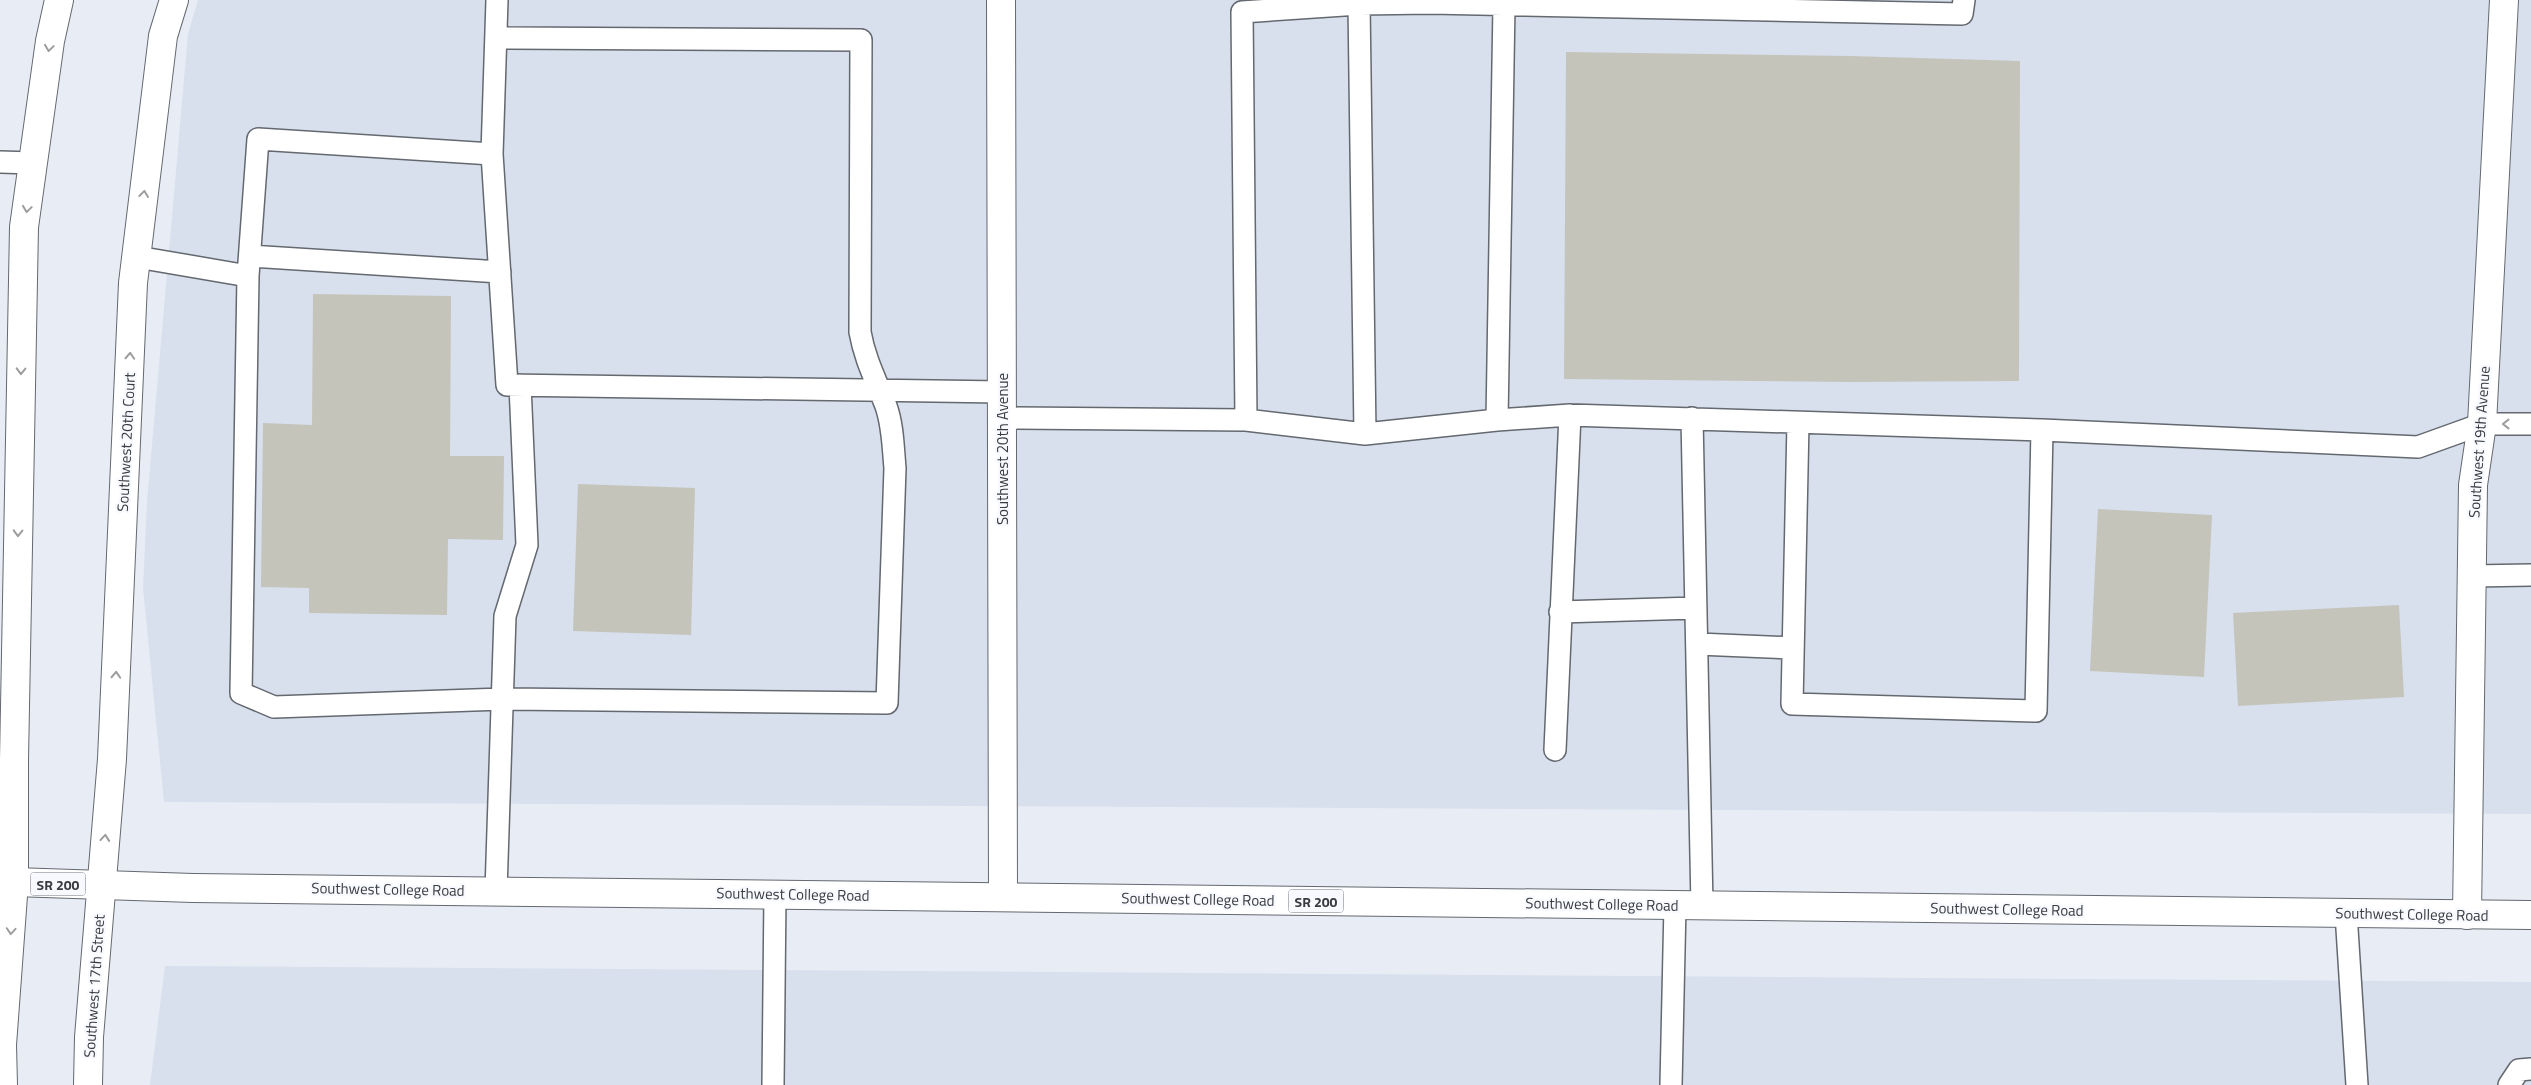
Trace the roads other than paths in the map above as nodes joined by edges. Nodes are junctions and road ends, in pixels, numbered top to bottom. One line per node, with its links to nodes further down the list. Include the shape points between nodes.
1 (60, 0): 13 (main road, one-way to 13, via 50,41)
2 (174, 0): 14 (main road, Southwest 20th Court, one-way to 2, via 163,36)
3 (497, 0): 10 (lane)
4 (1001, 0): 19 (main road, Southwest 20th Avenue)
5 (1964, 0): 9 (lane, via 1962,14)
6 (2504, 0): 26 (main road, Southwest 19th Avenue)
7 (1431, 1): 8 (lane); 9 (lane)
8 (1359, 4): 23 (lane, via 1242,12); 29 (lane)
9 (1504, 4): 24 (lane)
10 (496, 38): 11 (lane); 18 (lane, via 860,40 860,332 864,355)
11 (492, 154): 15 (lane, via 258,139); 16 (lane)
12 (0, 162): 13 (lane)
13 (33, 163): 38 (main road, one-way to 38, via 24,227 14,760)
14 (137, 257): 15 (lane); 39 (main road, Southwest 20th Court, one-way to 14, via 112,759)
15 (249, 266): 16 (lane); 36 (lane, via 241,693 274,707)
16 (500, 272): 17 (lane, via 507,385)
17 (520, 385): 18 (lane); 36 (lane, via 527,545 505,616)
18 (879, 390): 19 (lane); 36 (lane, via 893,433 894,468 887,703)
19 (1002, 392): 21 (main road, Southwest 20th Avenue)
20 (1570, 415): 22 (lane); 24 (lane); 33 (lane)
21 (1002, 418): 23 (lane); 42 (main road, Southwest 20th Avenue)
22 (1692, 418): 25 (lane); 32 (lane)
23 (1246, 420): 29 (lane)
24 (1497, 420): 29 (lane)
25 (1798, 423): 28 (lane); 35 (lane)
26 (2482, 424): 27 (lane, one-way to 26); 28 (lane, via 2418,447); 31 (main road, Southwest 19th Avenue, via 2473,485)
27 (2531, 424)
28 (2042, 430): 35 (lane, via 2036,711 1792,704)
29 (1365, 434)
30 (2531, 575): 31 (lane)
31 (2472, 576): 45 (main road, Southwest 19th Avenue)
32 (1695, 608): 33 (lane); 34 (lane)
33 (1560, 612): 37 (lane)
34 (1698, 644): 35 (lane); 43 (lane)
35 (1793, 648)
36 (502, 699): 40 (lane)
37 (1555, 750)
38 (5, 882): 39 (main road, Southwest College Road / SR 200); 48 (main road, one-way to 48)
39 (101, 886): 40 (main road, Southwest College Road / SR 200); 49 (main road, Southwest 17th Street)
40 (496, 891): 41 (main road, Southwest College Road / SR 200)
41 (775, 894): 42 (main road, Southwest College Road / SR 200); 50 (lane)
42 (1003, 897): 43 (main road, Southwest College Road / SR 200)
43 (1689, 906): 44 (main road, Southwest College Road / SR 200); 51 (lane)
44 (2346, 912): 45 (main road, Southwest College Road / SR 200); 52 (lane)
45 (2467, 915): 46 (main road, Southwest College Road / SR 200)
46 (2531, 915)
47 (2531, 1069): 53 (lane, via 2519,1070)
48 (2, 1085)
49 (88, 1085)
50 (773, 1085)
51 (1671, 1085)
52 (2357, 1085)
53 (2509, 1085)

